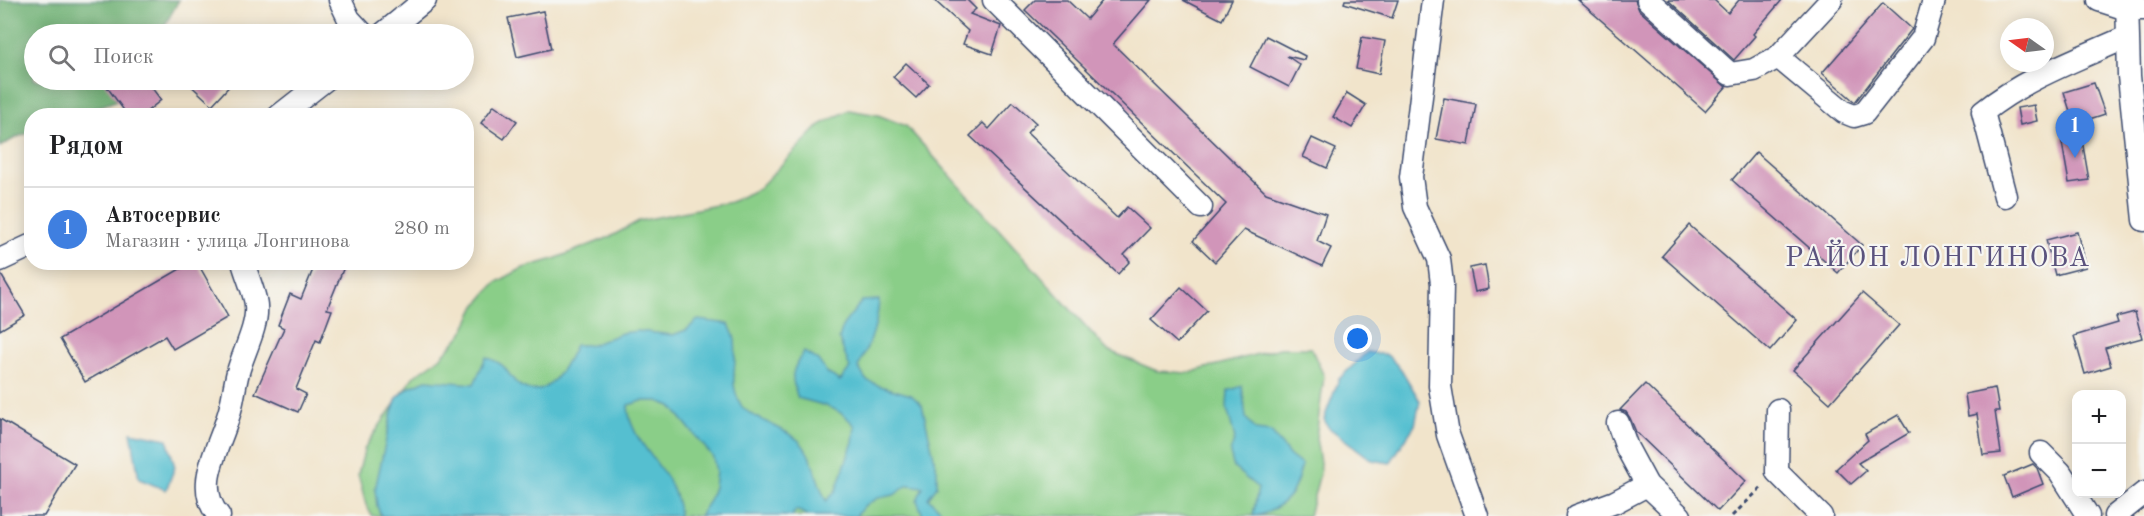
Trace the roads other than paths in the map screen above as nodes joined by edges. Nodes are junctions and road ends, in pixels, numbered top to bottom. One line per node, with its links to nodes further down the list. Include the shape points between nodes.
1 (340, 0): 10 (street)
2 (425, 0): 11 (street)
3 (994, 0): 17 (street)
4 (1433, 0): 28 (street, via 1412,177 1415,207 1439,259 1440,386 1448,435)
5 (1648, 0): 13 (street, via 1730,74 1754,69)
6 (1831, 0): 13 (street)
7 (1934, 0): 13 (street, via 1923,38 1864,113 1854,116 1844,112)
8 (2099, 0): 9 (street)
9 (2132, 6): 12 (street)
10 (354, 24)
11 (395, 24)
12 (2127, 38): 16 (street, via 2054,69 1983,112); 18 (street)
13 (1778, 57)
14 (312, 90): 15 (street)
15 (289, 108)
16 (2005, 196)
17 (1201, 207)
18 (2144, 220)
19 (24, 249): 20 (street)
20 (0, 260)
21 (245, 270): 27 (street, via 256,306 251,334 207,484 212,507)
22 (1778, 410): 31 (street, via 1777,472)
23 (1618, 423): 25 (street)
24 (2041, 453): 32 (street, via 2060,472)
25 (1647, 485): 29 (street); 30 (street)
26 (2144, 493): 33 (street)
27 (219, 516)
28 (1477, 516)
29 (1577, 516)
30 (1680, 516)
31 (1821, 516)
32 (2088, 516)
33 (2115, 516)

